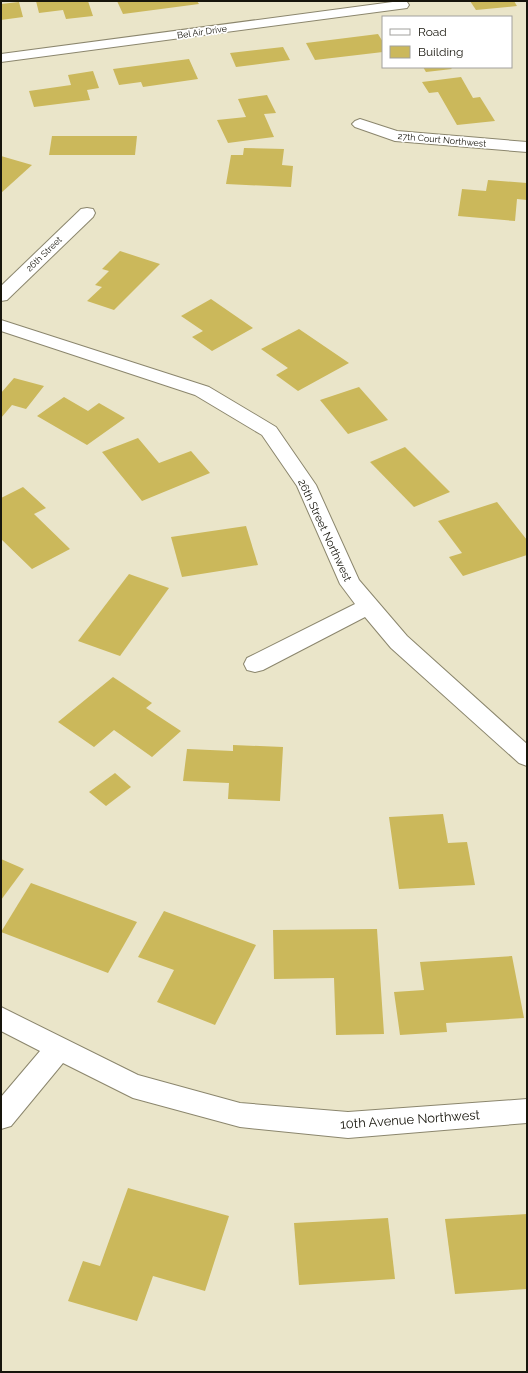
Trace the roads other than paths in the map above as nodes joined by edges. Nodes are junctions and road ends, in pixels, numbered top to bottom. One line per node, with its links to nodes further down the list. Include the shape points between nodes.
1 (402, 5): 2 (street, Bel Air Drive)
2 (1, 58)
3 (360, 124): 4 (street, 27th Court Northwest, via 395,136)
4 (527, 147)
5 (87, 213): 6 (street, 26th Street)
6 (1, 296)
7 (1, 325): 8 (street, 26th Street Northwest, via 202,391 268,431 306,485 350,584)
8 (368, 606): 9 (street); 10 (street, 26th Street Northwest, via 399,642)
9 (255, 664)
10 (527, 757)
11 (1, 1018): 12 (street, 10th Avenue Northwest)
12 (59, 1048): 13 (street, 10th Avenue Northwest, via 133,1086 240,1115 348,1125); 14 (street)
13 (527, 1111)
14 (1, 1117)

